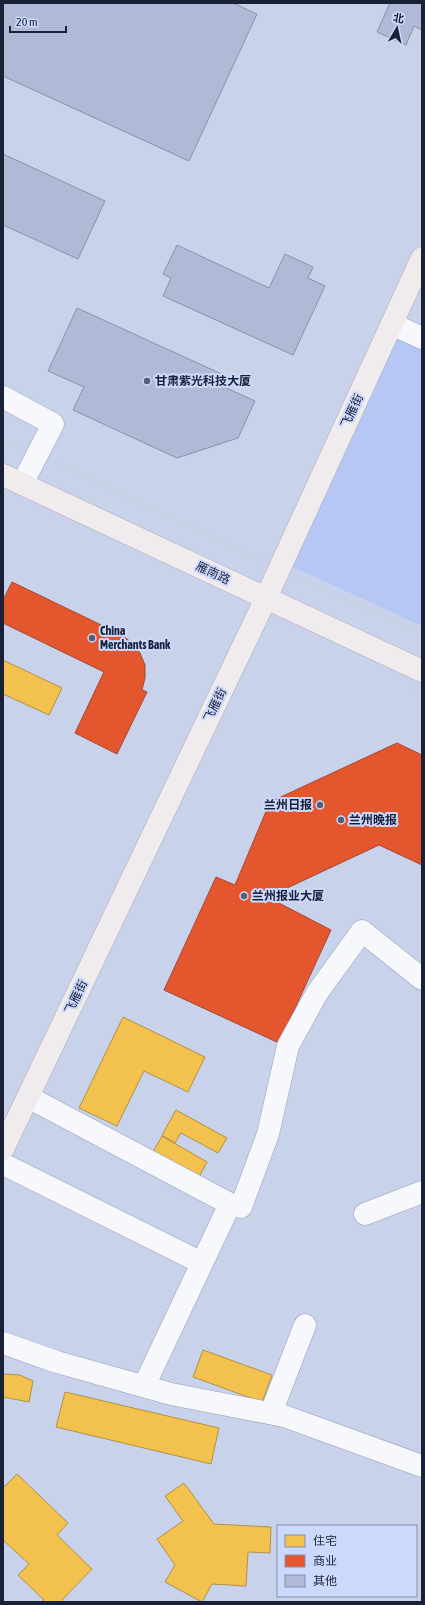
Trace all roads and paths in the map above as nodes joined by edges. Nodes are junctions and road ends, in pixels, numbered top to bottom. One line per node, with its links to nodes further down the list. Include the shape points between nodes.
1 (422, 258): 2 (main road, 飞雁街)
2 (392, 324): 3 (street); 8 (main road, 飞雁街)
3 (422, 338)
4 (3, 397): 6 (street, via 53,424)
5 (3, 438): 6 (path)
6 (37, 454): 7 (street); 8 (path)
7 (12, 480): 9 (main road, 雁南路)
8 (280, 569): 9 (main road, 飞雁街); 10 (path)
9 (266, 598): 11 (main road, 雁南路); 13 (main road, 飞雁街)
10 (422, 634)
11 (422, 671)
12 (422, 979): 17 (street, via 362,931 317,993 288,1046 268,1134 241,1207)
13 (28, 1097): 14 (main road, 飞雁街); 17 (street)
14 (3, 1149)
15 (3, 1164): 19 (street)
16 (422, 1192): 18 (street)
17 (230, 1204): 19 (street)
18 (366, 1214)
19 (202, 1263): 22 (street)
20 (305, 1325): 23 (street)
21 (3, 1343): 22 (street, via 57,1362)
22 (144, 1386): 23 (street, via 171,1394)
23 (270, 1413): 24 (street)
24 (422, 1466)

